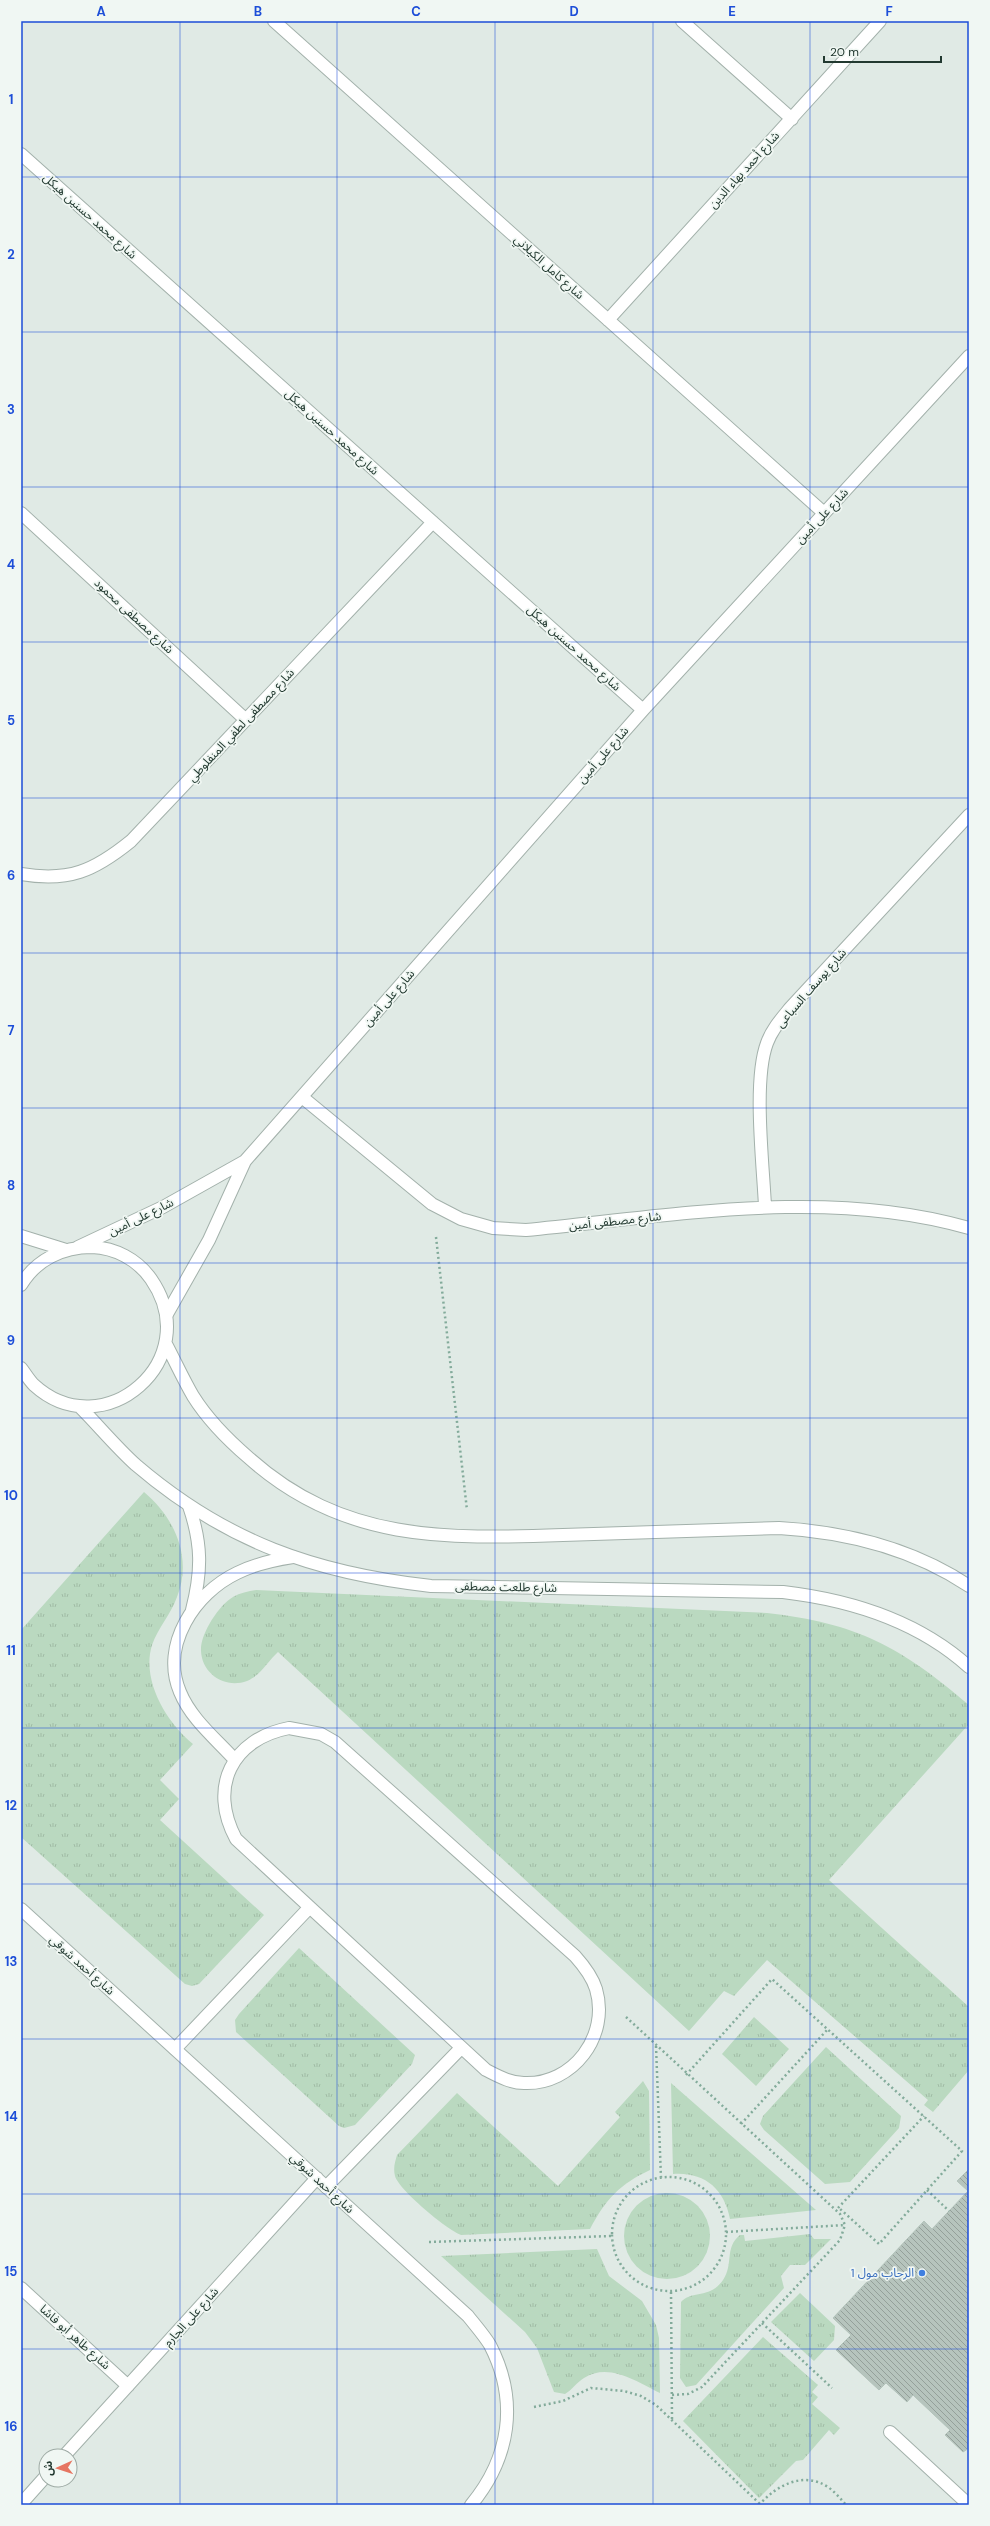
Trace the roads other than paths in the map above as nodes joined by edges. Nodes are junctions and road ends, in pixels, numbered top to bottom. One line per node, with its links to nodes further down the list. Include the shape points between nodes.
1 (274, 21): 6 (street, شارع كامل الكيلاني)
2 (682, 21): 4 (street)
3 (880, 21): 4 (street, شارع أحمد بهاء الدين)
4 (792, 119): 6 (street, شارع أحمد بهاء الدين)
5 (21, 154): 10 (street, شارع محمد حسنين هيكل)
6 (608, 320): 9 (street, شارع كامل الكيلاني)
7 (969, 356): 9 (street, شارع على أمين)
8 (21, 513): 12 (street, شارع مصطفى محمود)
9 (824, 513): 11 (street, شارع على أمين)
10 (433, 522): 11 (street, شارع محمد حسنين هيكل); 12 (street, شارع مصطفى لطفي المنفلوطي)
11 (643, 710): 15 (street, شارع على أمين)
12 (246, 720): 14 (street, شارع مصطفى لطفي المنفلوطي, via 131,841 106,861 76,874 45,878)
13 (969, 816): 17 (street, شارع يوسف السباعى, via 791,1007 767,1042 760,1084)
14 (21, 874)
15 (302, 1097): 16 (street, شارع على أمين); 17 (street, شارع مصطفى أمين, via 432,1204 461,1219 486,1226 526,1230)
16 (245, 1161): 20 (street, شارع على أمين, via 170,1204); 23 (street, شارع على أمين, via 209,1240)
17 (765, 1206): 18 (street, شارع مصطفى أمين, via 890,1211)
18 (969, 1228)
19 (21, 1236): 21 (street)
20 (78, 1247): 21 (street); 23 (street, via 102,1248 126,1256 145,1271 159,1291)
21 (66, 1250): 22 (street, via 45,1260 27,1275)
22 (21, 1285)
23 (167, 1314): 24 (street)
24 (166, 1344): 26 (street, via 154,1370 134,1392 108,1404); 29 (street, via 194,1397 227,1439 266,1474 310,1502 359,1522 411,1532 470,1538 779,1528 816,1530 889,1547 924,1561)
25 (21, 1368): 26 (street, via 34,1384 55,1399)
26 (79, 1406): 27 (street, شارع طلعت مصطفى, via 134,1463)
27 (189, 1506): 28 (street, شارع طلعت مصطفى, via 257,1543); 30 (street, via 198,1531 200,1558 199,1585)
28 (293, 1557): 30 (street, via 264,1562 236,1573 212,1590); 31 (street, شارع طلعت مصطفى, via 338,1571 384,1581 431,1586 783,1592 823,1597 862,1606 899,1621 934,1640)
29 (969, 1586)
30 (192, 1611): 32 (street, via 177,1642 175,1665 180,1691 195,1717)
31 (969, 1667)
32 (235, 1760): 33 (street, via 227,1775 224,1791 224,1808 228,1824 236,1839 248,1852); 35 (street, via 245,1747 259,1737 289,1728 321,1734 335,1742 575,1956 588,1971 596,1989 599,2009 597,2028 592,2041 577,2062 562,2074 543,2082 504,2079 486,2070)
33 (309, 1908): 35 (street); 36 (street)
34 (21, 1909): 36 (street, شارع أحمد شوقي)
35 (461, 2048): 38 (street)
36 (175, 2049): 37 (street, شارع أحمد شوقي)
37 (317, 2178): 38 (street, شارع أحمد شوقي); 40 (street, شارع على الجارم)
38 (326, 2187): 45 (street, شارع أحمد شوقي, via 468,2316 490,2345 504,2378 508,2415 502,2451 488,2485)
39 (21, 2288): 40 (street, شارع طاهر أبو فاشا)
40 (128, 2386): 42 (street, شارع على الجارم)
41 (890, 2432): 46 (street)
42 (71, 2448)
43 (38, 2485): 44 (street)
44 (21, 2504)
45 (471, 2505)
46 (969, 2505)

